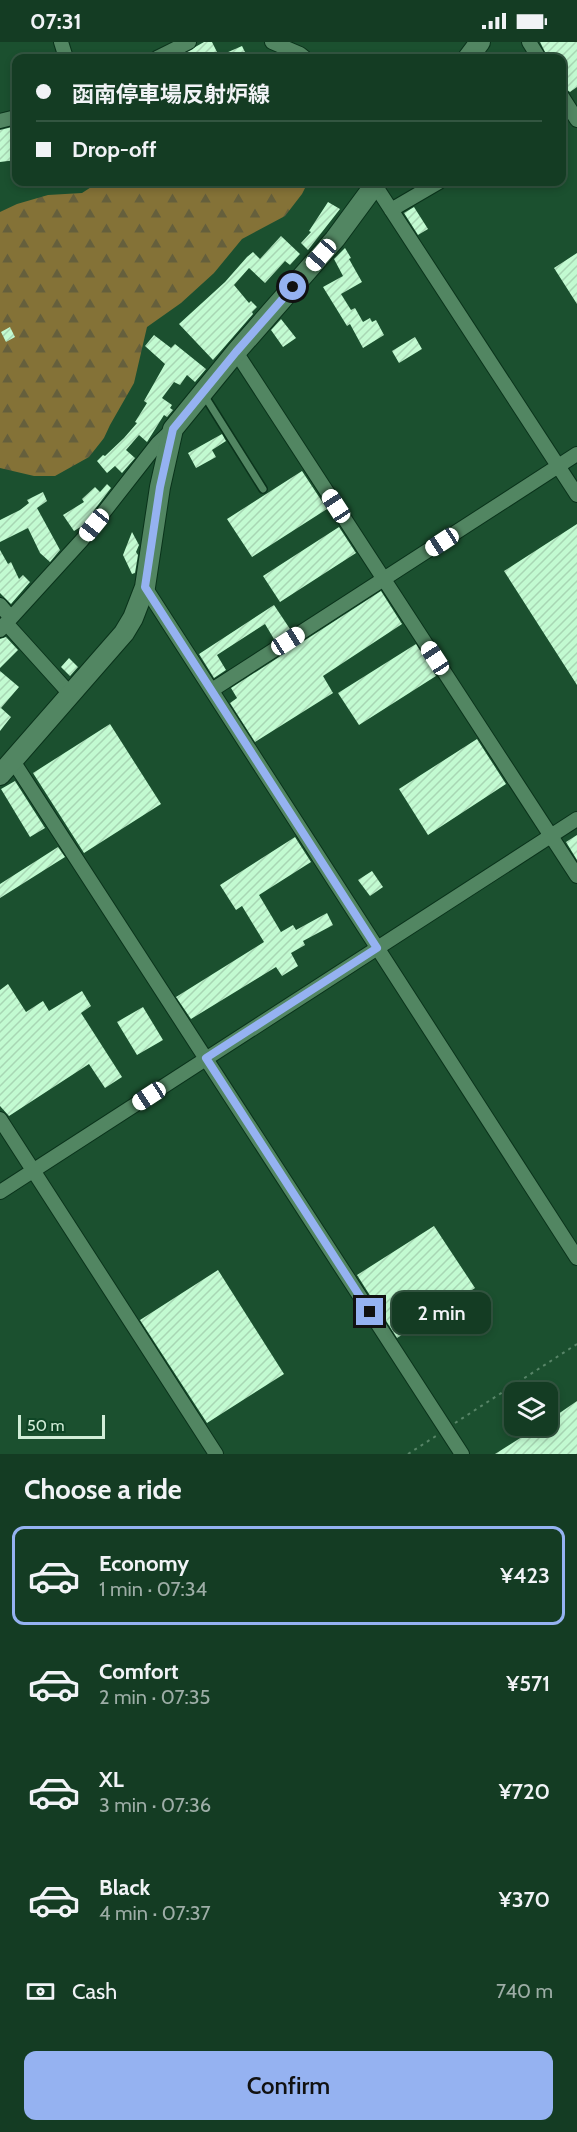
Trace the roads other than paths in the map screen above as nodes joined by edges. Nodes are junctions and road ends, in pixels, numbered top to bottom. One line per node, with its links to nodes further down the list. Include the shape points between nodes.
1 (189, 42): 3 (street)
2 (272, 42): 4 (street)
3 (166, 54)
4 (300, 54)
5 (566, 105): 6 (street)
6 (577, 120)
7 (432, 186): 9 (street)
8 (373, 187): 9 (street); 10 (main road, via 335,239)
9 (392, 210): 14 (street)
10 (236, 352): 11 (main road); 17 (street)
11 (203, 393): 12 (main road); 15 (lane)
12 (173, 429): 18 (main road); 20 (street, via 82,540)
13 (577, 454): 14 (street)
14 (558, 466): 16 (street); 17 (street)
15 (264, 489)
16 (577, 495)
17 (384, 580): 21 (street); 25 (street)
18 (145, 587): 21 (street); 22 (main road, via 124,633)
19 (0, 604): 20 (street)
20 (6, 624): 22 (street)
21 (212, 690): 27 (street)
22 (71, 695): 23 (main road)
23 (6, 768): 28 (street)
24 (577, 819): 25 (street)
25 (551, 836): 26 (street); 27 (street)
26 (577, 876)
27 (377, 948): 28 (street); 32 (street)
28 (206, 1058): 30 (street); 34 (street)
29 (0, 1119): 30 (street)
30 (33, 1171): 31 (street); 33 (street)
31 (0, 1192)
32 (577, 1258)
33 (216, 1454)
34 (462, 1454)

